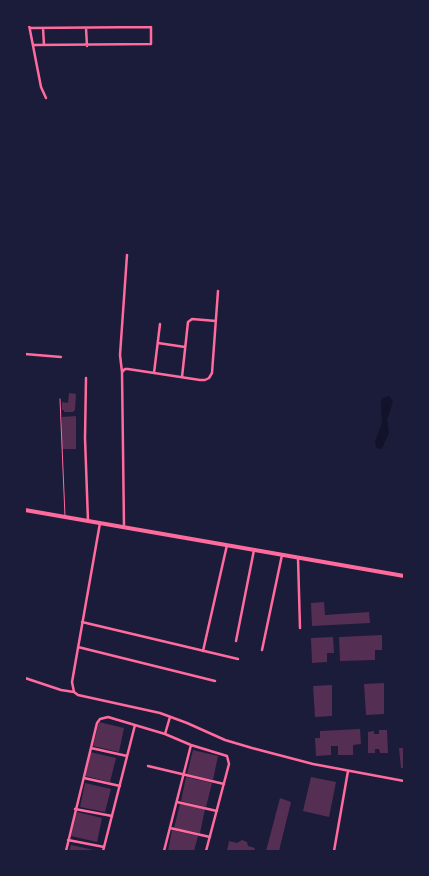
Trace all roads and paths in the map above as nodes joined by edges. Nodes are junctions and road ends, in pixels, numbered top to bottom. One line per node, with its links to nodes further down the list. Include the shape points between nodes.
1 (30, 27): 2 (street); 4 (street)
2 (43, 28): 3 (street); 5 (street)
3 (86, 28): 6 (street); 6 (street, via 151,27 151,44)
4 (34, 45): 5 (street); 7 (street)
5 (44, 45): 6 (street)
6 (87, 46)
7 (46, 98)
8 (127, 255): 16 (street, via 120,355)
9 (218, 291): 10 (street)
10 (216, 321): 13 (street, via 190,320); 18 (street, via 209,378)
11 (160, 324): 12 (street)
12 (158, 343): 13 (street); 17 (street)
13 (185, 347): 18 (street)
14 (25, 354): 15 (street)
15 (61, 357)
16 (122, 372): 17 (street, via 124,369); 25 (street)
17 (154, 373): 18 (street)
18 (182, 377)
19 (86, 378): 23 (street)
20 (60, 399): 22 (lane)
21 (25, 510): 22 (main road)
22 (65, 517): 23 (main road)
23 (88, 521): 24 (main road)
24 (100, 523): 25 (main road); 31 (street)
25 (124, 527): 26 (main road)
26 (227, 545): 27 (main road); 36 (street)
27 (254, 550): 28 (main road); 33 (street)
28 (282, 555): 29 (main road); 35 (street)
29 (298, 558): 30 (main road); 32 (street)
30 (404, 576)
31 (82, 622): 34 (street); 36 (street)
32 (300, 628)
33 (236, 641)
34 (78, 647): 39 (street); 40 (street, via 72,682)
35 (262, 650)
36 (203, 651): 37 (street)
37 (238, 659)
38 (25, 678): 40 (street)
39 (215, 681)
40 (74, 692): 41 (street)
41 (170, 717): 43 (street); 48 (street, via 225,740)
42 (135, 725): 43 (street); 45 (street, via 108,717 100,719); 46 (street)
43 (165, 734): 44 (street)
44 (191, 745): 49 (street); 52 (street, via 227,756 229,764)
45 (91, 748): 46 (street); 50 (street)
46 (127, 756): 53 (street)
47 (148, 766): 49 (street)
48 (348, 771): 51 (street); 66 (street)
49 (184, 776): 52 (street); 54 (street)
50 (84, 778): 53 (street); 55 (street)
51 (404, 781)
52 (224, 784): 56 (street)
53 (120, 786): 57 (street)
54 (176, 802): 56 (street); 58 (street)
55 (76, 809): 57 (street); 60 (street)
56 (217, 811): 59 (street)
57 (112, 816): 61 (street)
58 (170, 828): 59 (street); 64 (street)
59 (210, 837): 65 (street)
60 (68, 840): 61 (street); 62 (street)
61 (104, 847): 63 (street)
62 (66, 851)
63 (103, 851)
64 (164, 851)
65 (206, 851)
66 (334, 851)

